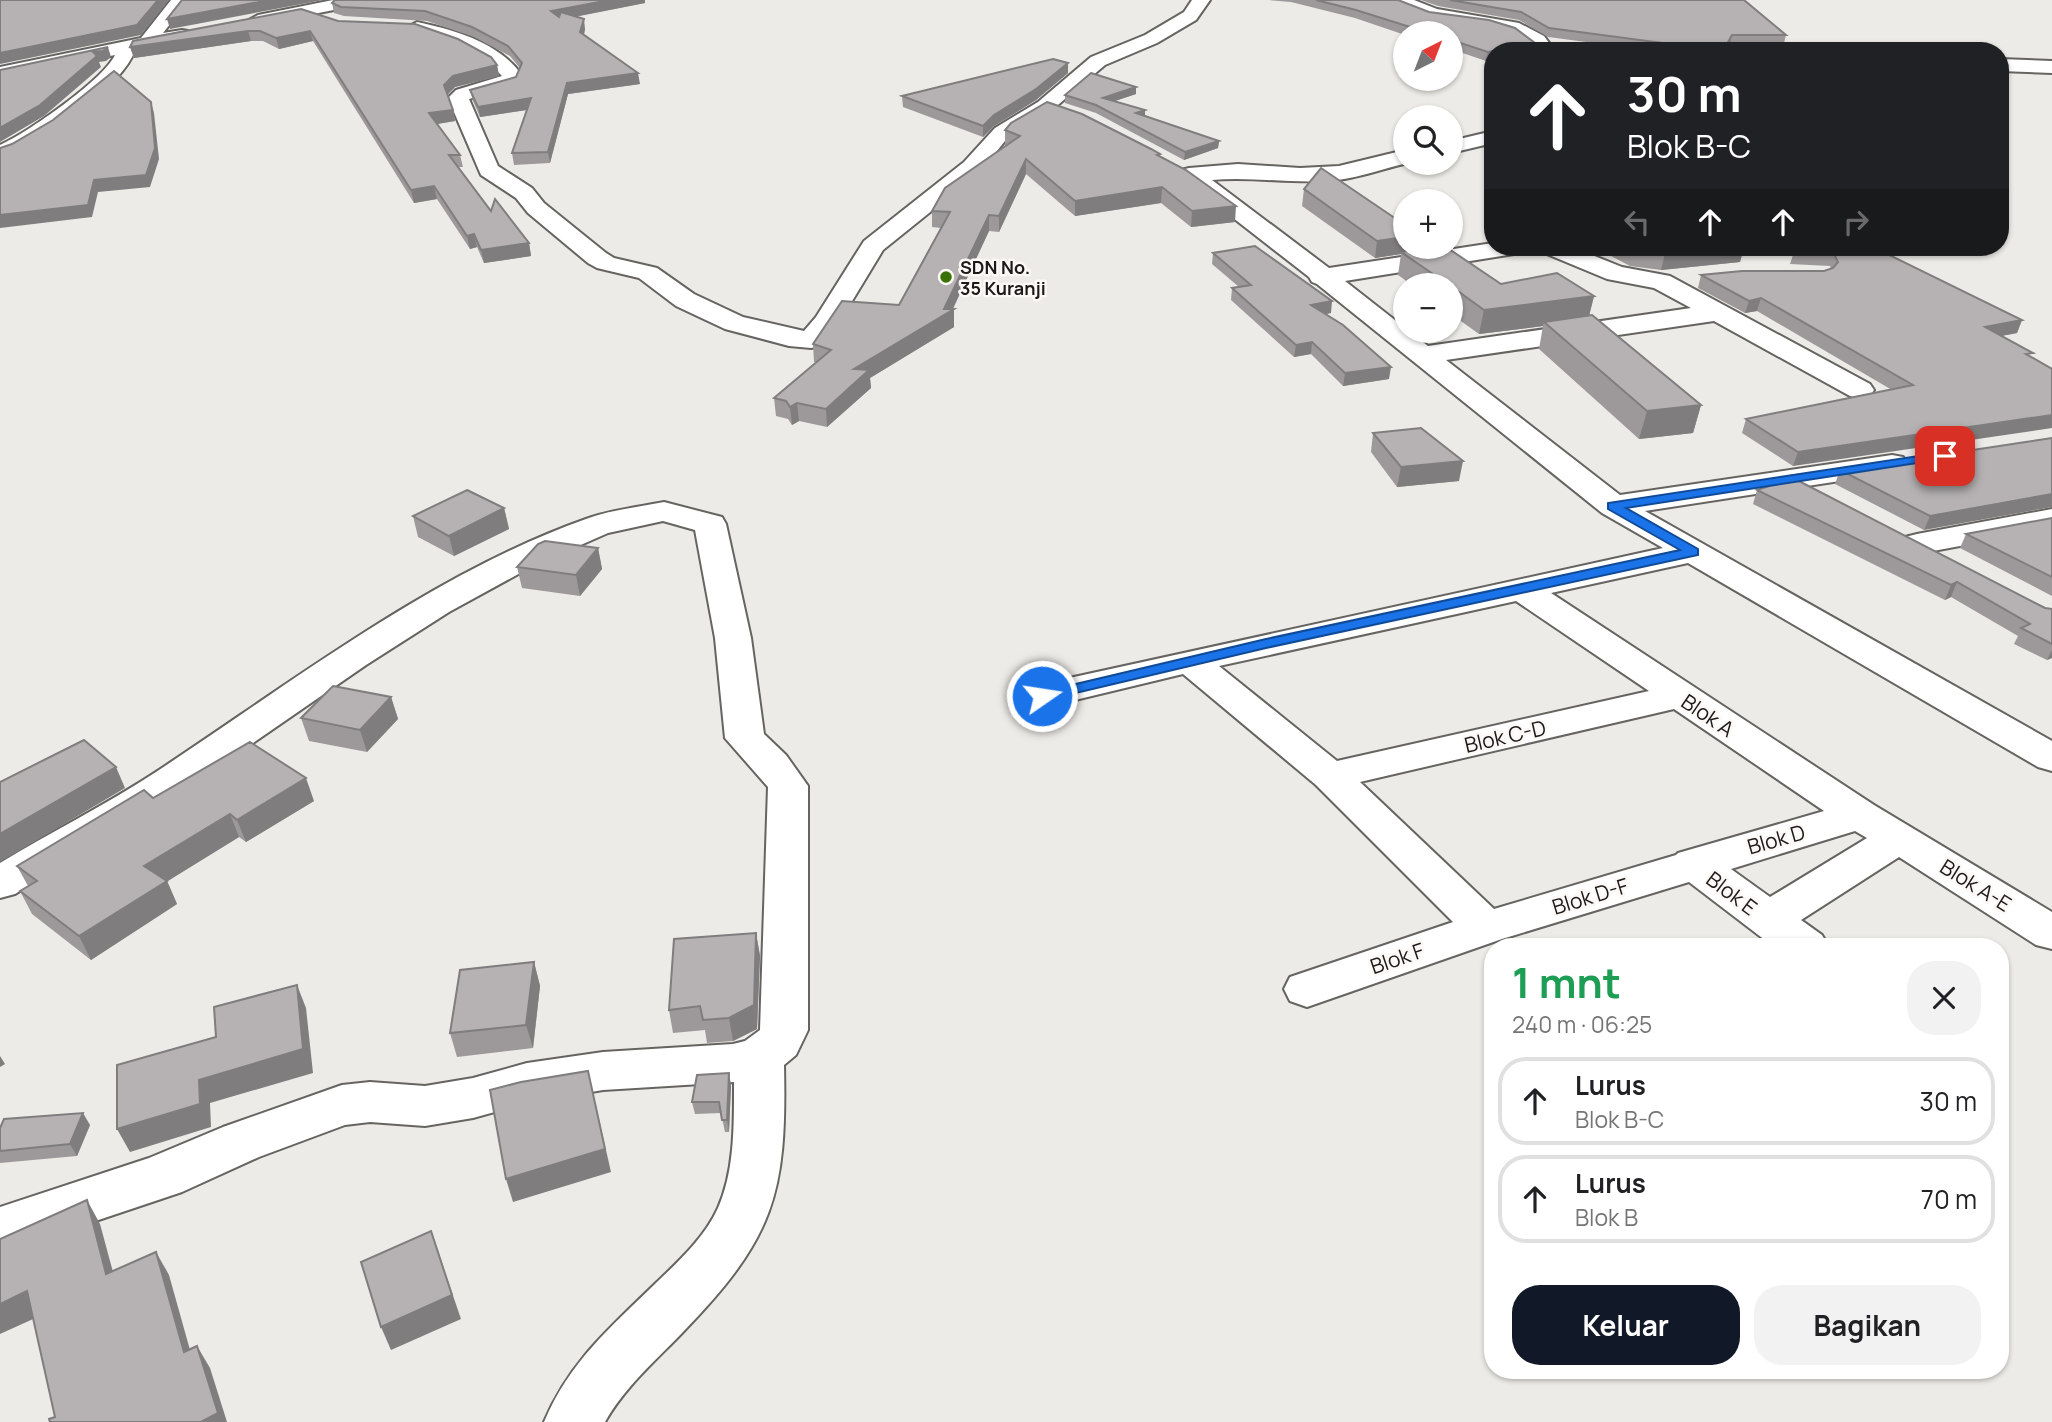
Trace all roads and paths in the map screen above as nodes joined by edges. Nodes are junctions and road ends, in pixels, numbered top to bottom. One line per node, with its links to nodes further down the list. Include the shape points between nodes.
1 (180, 0): 10 (street)
2 (359, 0): 5 (street)
3 (1201, 0): 17 (street, via 1180,22 1098,61)
4 (1399, 0): 11 (street, via 1438,15 1483,20 1525,32)
5 (306, 11): 6 (street); 7 (street)
6 (240, 24)
7 (355, 24)
8 (396, 24): 17 (street, via 421,27 467,43 502,62 512,75 509,82 458,98 481,158 489,170 524,193 577,242 606,263 648,273 685,300 734,323 789,338 814,339 873,246 972,167 1002,132)
9 (200, 31): 10 (street)
10 (148, 41): 12 (street)
11 (1540, 42)
12 (124, 46): 16 (street); 19 (street, via 121,62)
13 (0, 52): 16 (street)
14 (2009, 65): 15 (street)
15 (2052, 67)
16 (9, 71)
17 (1045, 106): 18 (street)
18 (1079, 116)
19 (53, 125): 20 (street); 23 (street)
20 (0, 129)
21 (1484, 139): 22 (street)
22 (1463, 144)
23 (0, 153)
24 (1393, 160): 27 (street, via 1339,173 1300,175 1180,170 1234,205)
25 (1484, 252): 27 (street)
26 (1572, 256): 29 (street, via 1616,274)
27 (1321, 277): 31 (street)
28 (1699, 277): 29 (street)
29 (1661, 281): 30 (street)
30 (1719, 312): 31 (street); 32 (street)
31 (1422, 355): 36 (street)
32 (1860, 390)
33 (1916, 460): 34 (street)
34 (1797, 480): 35 (street); 36 (street)
35 (1845, 505)
36 (1613, 506): 38 (street)
37 (2052, 519): 39 (street, via 1905,538)
38 (1693, 552): 40 (street); 44 (street)
39 (1966, 569)
40 (1520, 587): 41 (street); 43 (street, Blok A)
41 (1190, 661): 42 (street); 45 (street)
42 (1042, 696)
43 (1680, 696): 45 (street, Blok C-D); 46 (street, Blok A)
44 (2052, 758)
45 (1330, 776): 51 (street)
46 (1859, 815): 47 (street, Blok A); 48 (street, Blok D)
47 (1899, 837): 50 (street); 52 (street, Blok A-E)
48 (1693, 863): 50 (street, Blok E); 51 (street, Blok D-F)
49 (0, 883): 55 (street, via 167,784 390,632 527,554 630,515 699,516 710,524 733,638 745,737 788,786 785,1030 779,1042)
50 (1768, 920): 53 (street, Blok E)
51 (1486, 928): 54 (street, Blok F)
52 (2052, 933)
53 (1793, 938)
54 (1307, 989)
55 (759, 1056): 56 (street, via 733,1063 603,1071 425,1106 342,1105 163,1176); 57 (street, via 759,1131 744,1210 706,1268 605,1374 581,1404)
56 (0, 1230)
57 (574, 1422)

